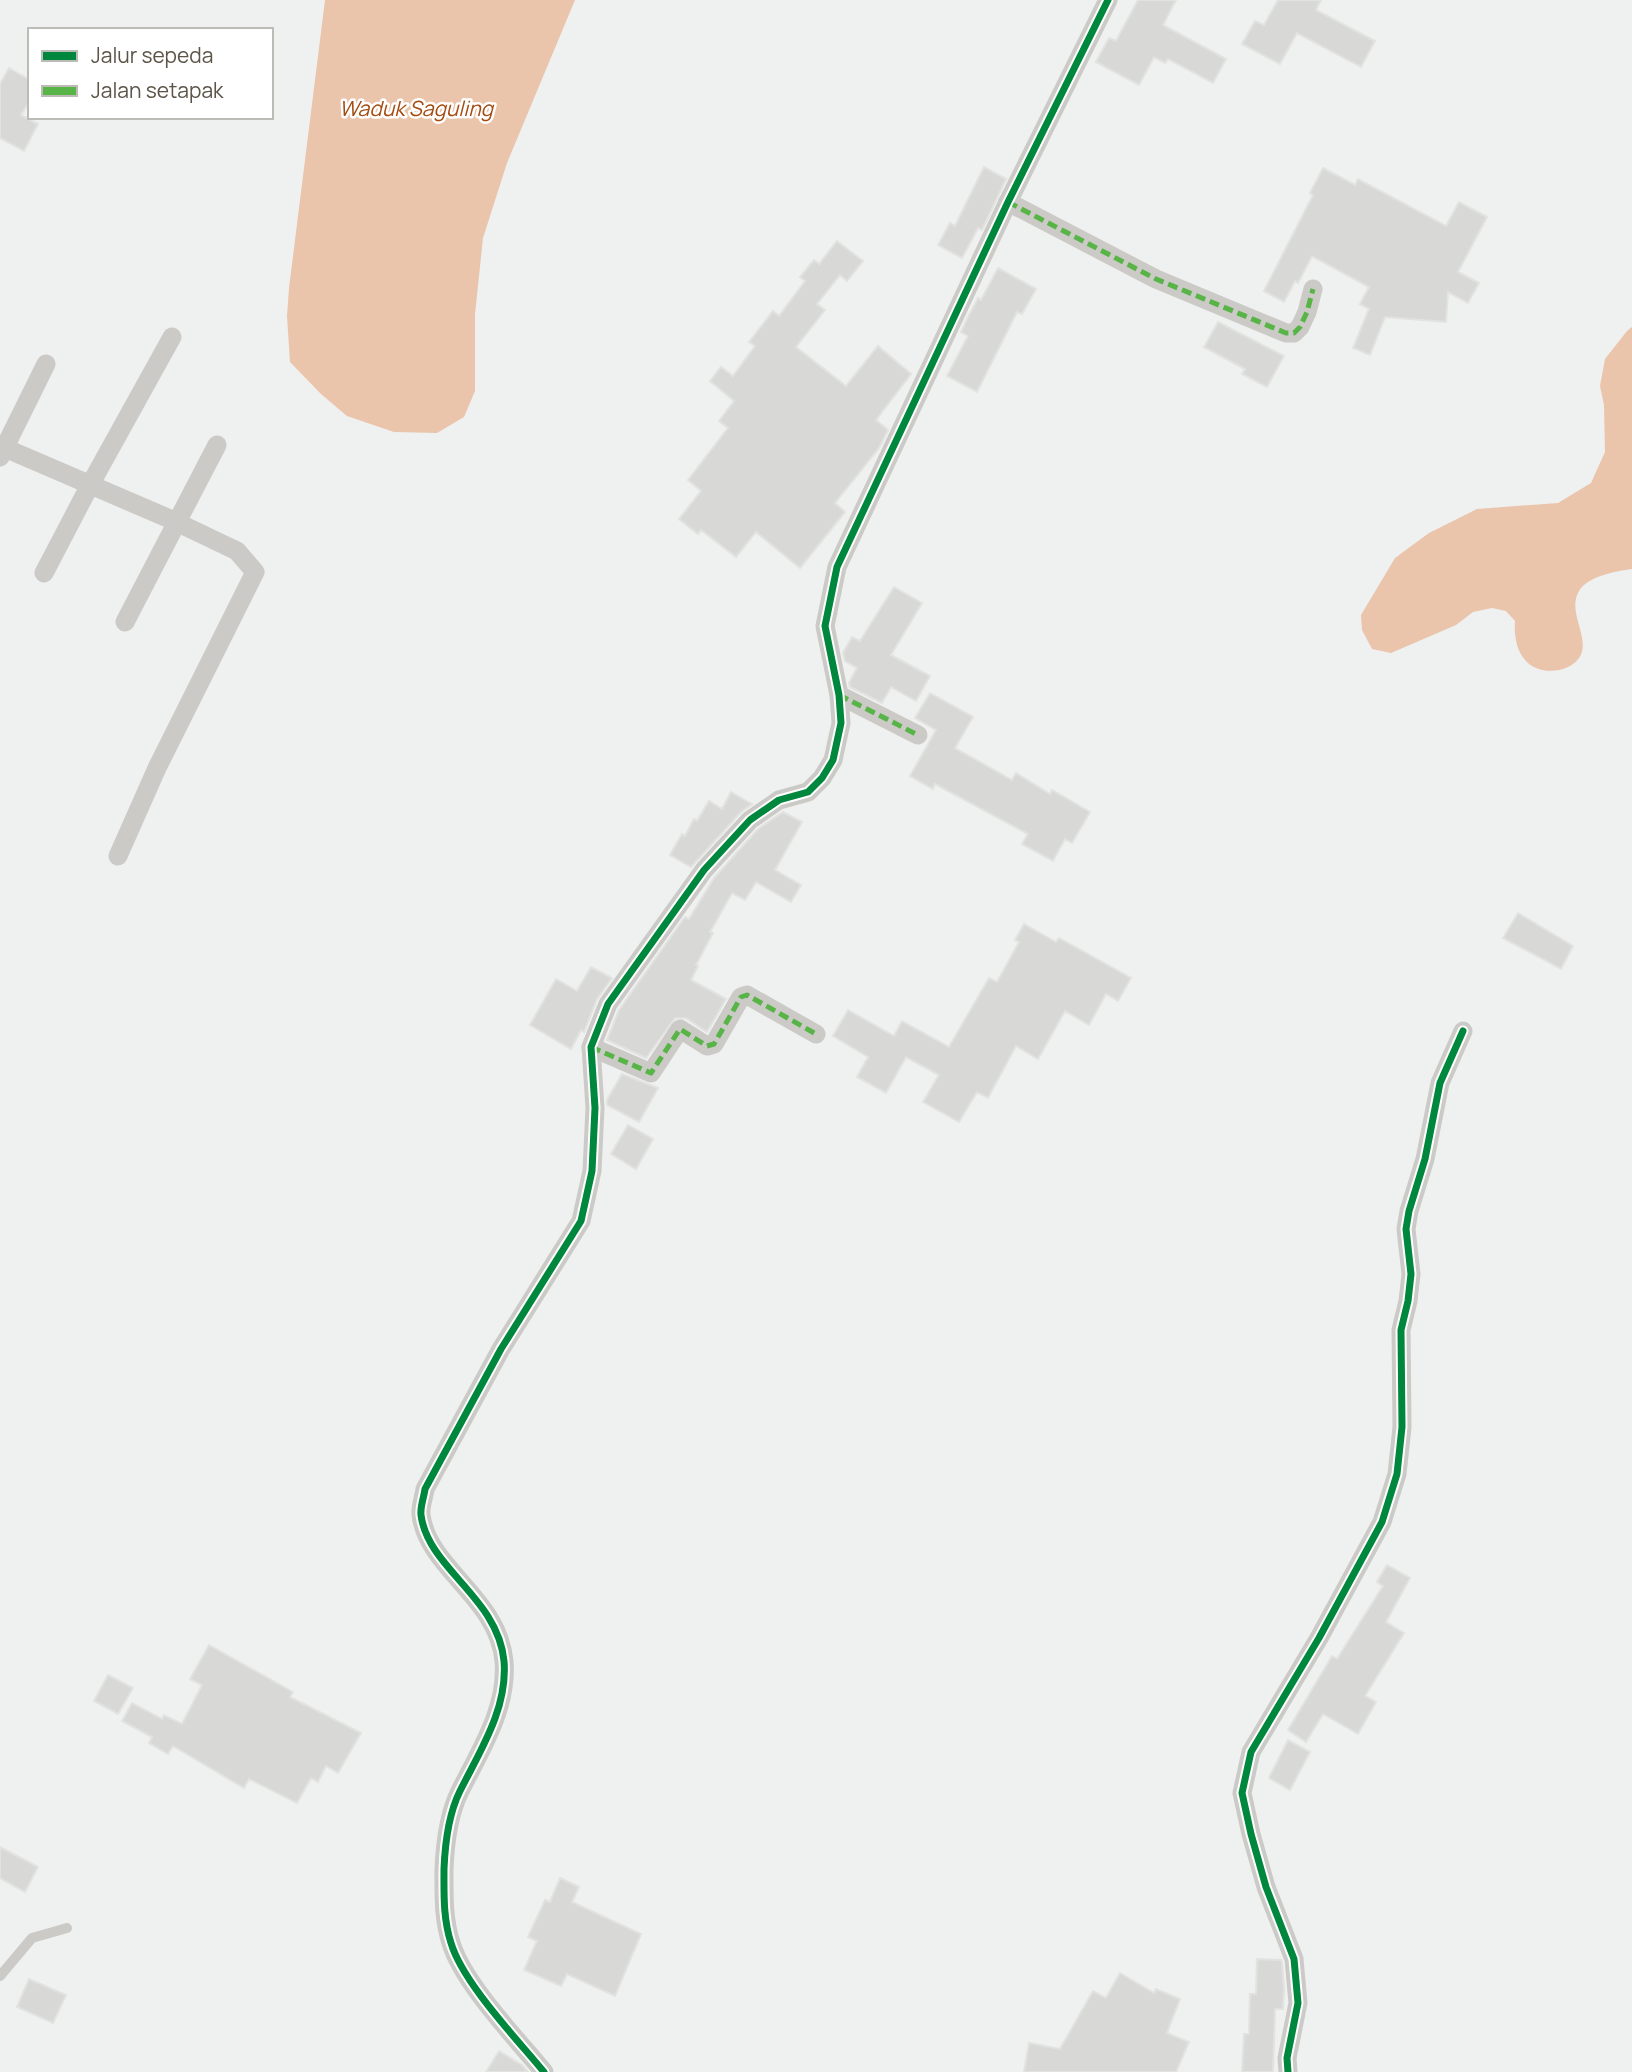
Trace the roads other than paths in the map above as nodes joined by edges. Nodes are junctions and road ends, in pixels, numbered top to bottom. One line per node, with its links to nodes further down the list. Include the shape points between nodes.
1 (1108, 0): 2 (street)
2 (1008, 202): 3 (street, via 1156,279 1286,333 1300,327); 12 (street, via 837,567 825,626)
3 (1313, 289)
4 (172, 337): 8 (street)
5 (46, 364): 7 (street)
6 (217, 445): 9 (street)
7 (1, 450): 8 (street)
8 (90, 485): 9 (street); 10 (street)
9 (177, 523): 11 (street); 14 (street, via 237,551 255,572)
10 (44, 572)
11 (125, 622)
12 (839, 695): 13 (street); 17 (street, via 838,740 822,778 808,792 779,800 750,820 704,870 608,1004)
13 (918, 735)
14 (118, 856)
15 (1463, 1031): 21 (street, via 1440,1083 1406,1229 1411,1274 1401,1329 1402,1427 1397,1474 1382,1522 1251,1752 1242,1793 1266,1887 1294,1959 1298,2003)
16 (816, 1034): 17 (street, via 747,995 734,1007 714,1044 707,1046 680,1028 651,1073)
17 (591, 1047): 20 (street, via 595,1108 592,1171 581,1221 442,1454 425,1489 421,1514 436,1550 488,1614 504,1663 501,1698 485,1744 458,1794 445,1846 443,1903 451,1943 469,1979)
18 (67, 1928): 19 (lane, via 32,1938)
19 (0, 1976)
20 (544, 2072)
21 (1288, 2072)

